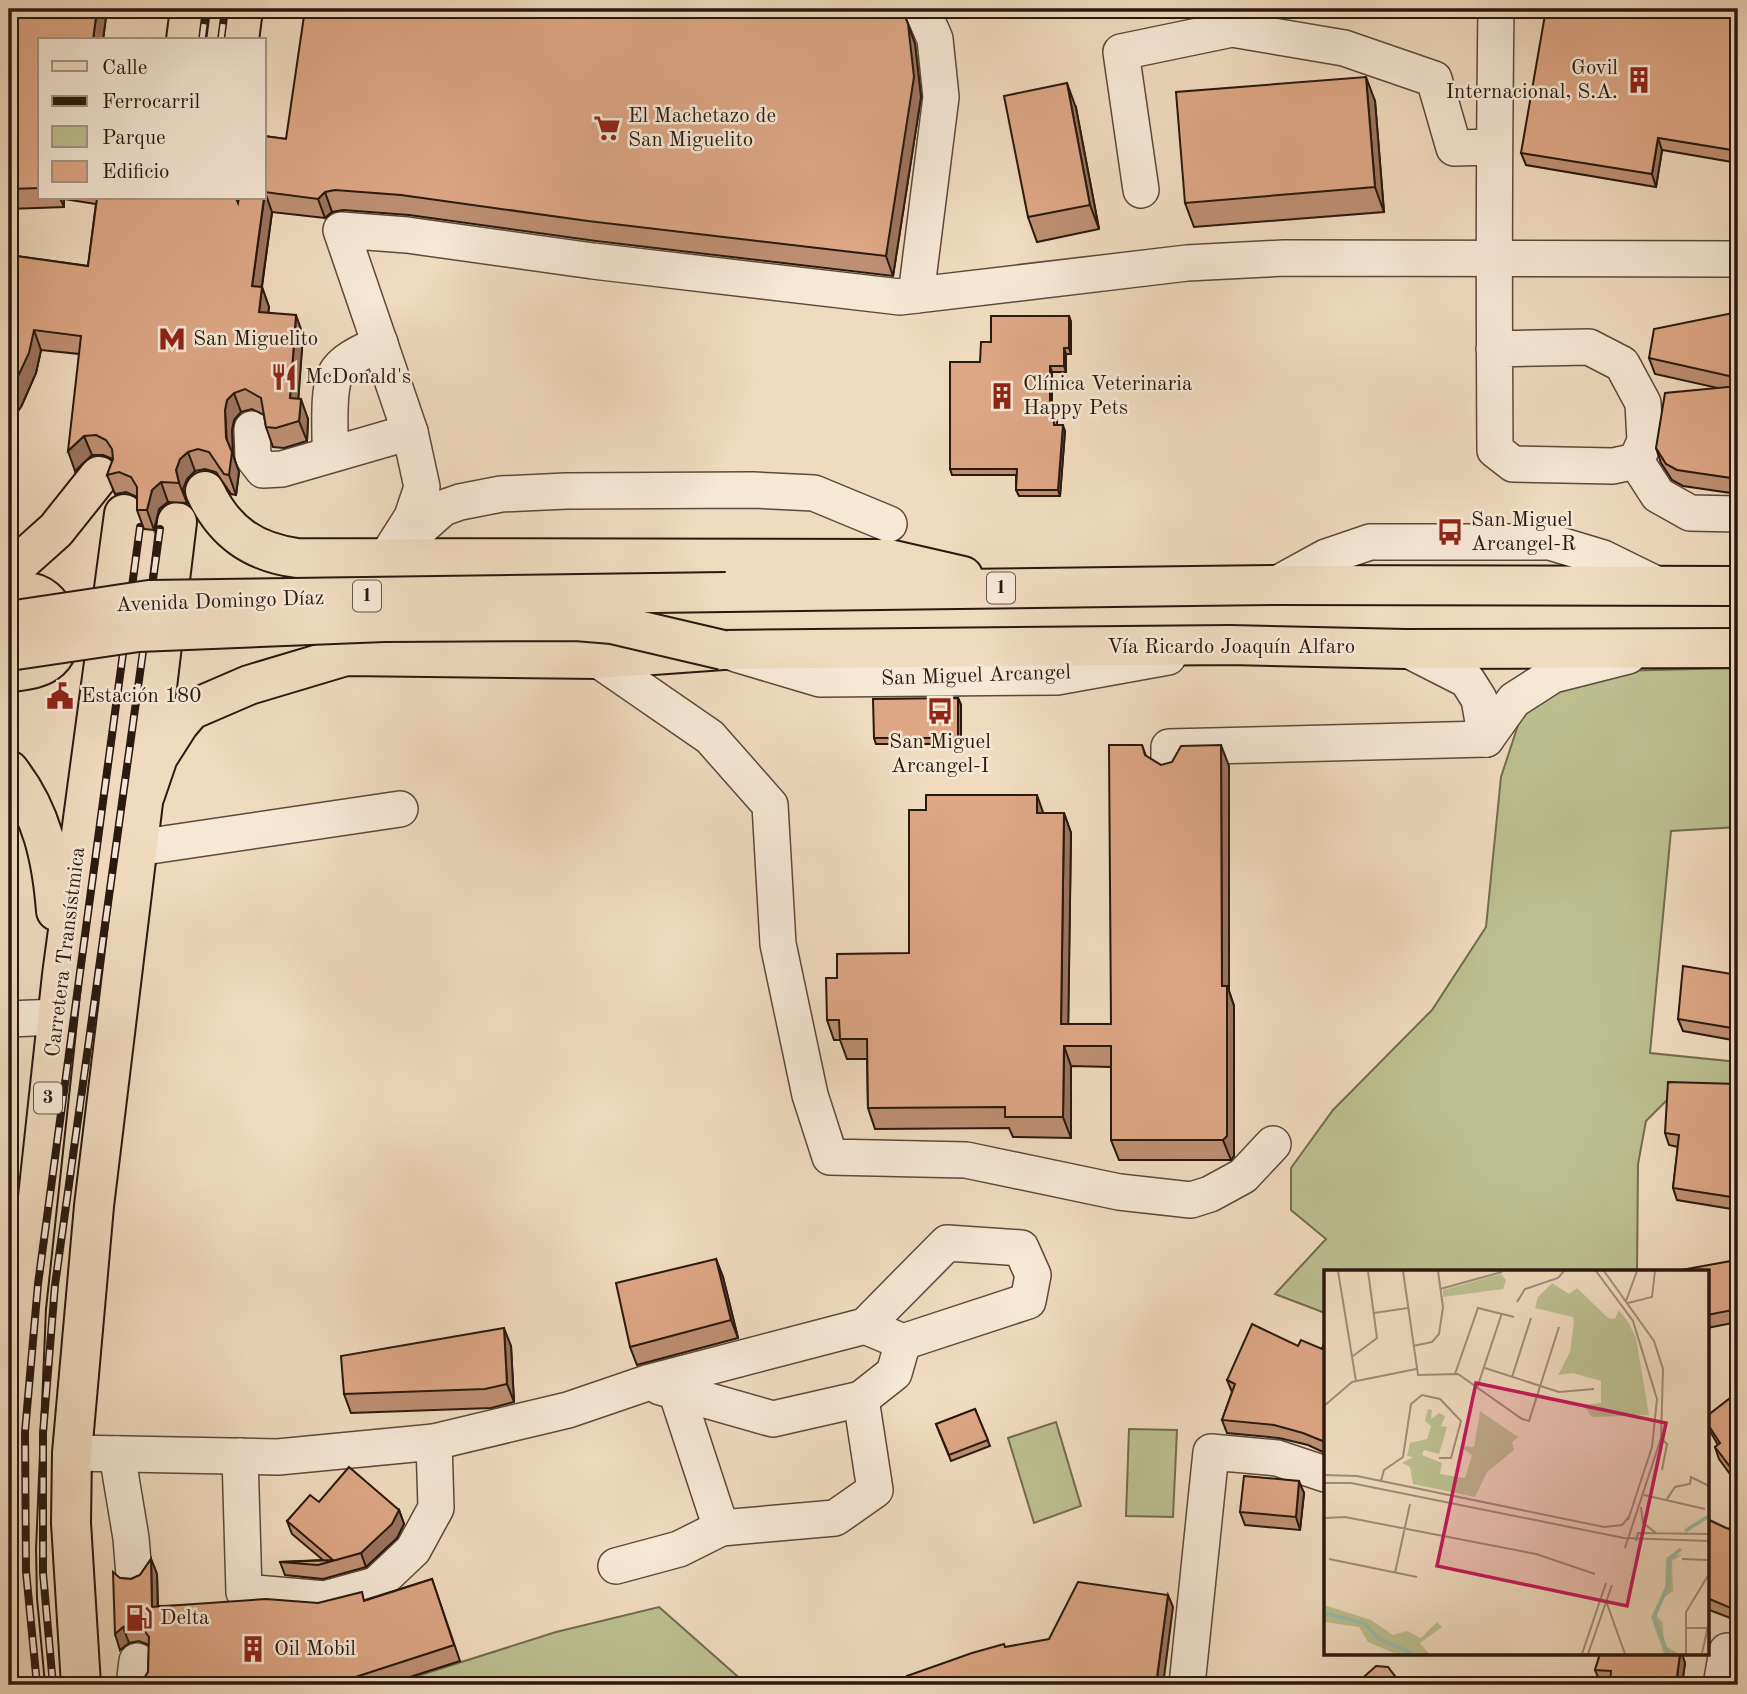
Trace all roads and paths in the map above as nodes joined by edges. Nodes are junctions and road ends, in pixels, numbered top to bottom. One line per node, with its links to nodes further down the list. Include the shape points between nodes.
1 (243, 9): 4 (main road)
2 (922, 9): 9 (street, via 935,39 941,97)
3 (1496, 9): 5 (street)
4 (239, 38)
5 (1494, 147): 6 (street, via 1454,148 1434,79 1344,48 1232,29 1121,52); 7 (street)
6 (1141, 190)
7 (1494, 257): 8 (street); 9 (street, via 1187,262); 11 (street)
8 (1738, 259)
9 (916, 295): 10 (street, via 900,297 341,230)
10 (380, 343): 13 (street); 14 (street, via 336,372)
11 (1494, 349): 15 (street, via 1589,347 1622,364 1643,403 1645,441); 15 (street, via 1495,450 1513,464 1613,466)
12 (252, 429): 14 (street, via 253,457 263,470)
13 (413, 442): 14 (street); 18 (street, via 447,483); 23 (street, via 422,487)
14 (330, 454)
15 (1636, 461): 20 (street, via 1658,495 1690,513)
16 (99, 476): 25 (main road, via 56,530)
17 (205, 491): 24 (main road, via 229,528 248,543 282,556)
18 (479, 498): 22 (street, via 566,491 814,493); 23 (street, via 443,508)
19 (124, 514): 44 (main road, Carretera Transístmica / 3)
20 (1738, 514)
21 (177, 522): 41 (main road)
22 (889, 524)
23 (387, 558): 24 (main road); 27 (main road, via 889,559)
24 (319, 559): 35 (main road, via 302,569 290,585 286,604 291,624 303,639)
25 (9, 572)
26 (1738, 586): 27 (main road, 1)
27 (1009, 588): 29 (main road, Avenida Domingo Díaz / 1, bridge, via 149,600)
28 (9, 593): 37 (main road, via 43,598 54,612 59,631 57,649 46,663)
29 (9, 621)
30 (1738, 648): 34 (main road, Vía Ricardo Joaquín Alfaro)
31 (1406, 649): 33 (main road, Vía Ricardo Joaquín Alfaro, via 1230,645); 34 (main road, Vía Ricardo Joaquín Alfaro); 38 (street, via 1467,680 1479,699)
32 (9, 650): 33 (main road, Avenida Domingo Díaz, bridge, via 138,632 549,621 612,624)
33 (723, 650): 36 (main road)
34 (1654, 650): 38 (street, via 1553,675 1514,699)
35 (346, 656): 36 (main road); 41 (main road, via 248,685 191,710 158,757)
36 (597, 659): 47 (street, via 710,737 770,805 778,944 810,1095 830,1157 966,1160 1119,1192 1191,1200 1243,1176)
37 (9, 673)
38 (1486, 739): 39 (street, via 1169,747)
39 (1169, 765)
40 (9, 770): 44 (main road, via 44,835)
41 (145, 795): 43 (main road)
42 (400, 809): 43 (street)
43 (137, 848): 53 (main road, via 94,1206)
44 (62, 975): 45 (main road, Carretera Transístmica / 3)
45 (57, 1017): 46 (street); 58 (main road, Carretera Transístmica / 3, via 26,1308)
46 (9, 1019)
47 (1273, 1144)
48 (865, 1326): 49 (street); 49 (street, via 947,1243 1021,1248 1033,1275 1028,1301); 50 (street)
49 (903, 1342): 51 (street, via 894,1373)
50 (661, 1387): 51 (street, via 773,1419); 52 (street); 57 (street)
51 (861, 1399): 57 (street, via 875,1490 835,1518)
52 (434, 1442): 55 (street, via 278,1457); 55 (street, via 436,1508 413,1550 376,1586 325,1599 244,1592)
53 (72, 1453): 54 (street); 64 (main road, via 71,1523)
54 (117, 1454): 55 (street); 60 (street)
55 (240, 1456)
56 (1324, 1474): 65 (street, via 1277,1458 1211,1452)
57 (721, 1528): 59 (street, via 679,1549)
58 (12, 1548): 61 (main road, Carretera Transístmica / 3)
59 (616, 1566)
60 (134, 1575)
61 (13, 1600): 63 (main road, Carretera Transístmica / 3)
62 (1724, 1649): 66 (street)
63 (26, 1685)
64 (81, 1685)
65 (1187, 1685)
66 (1721, 1685)

